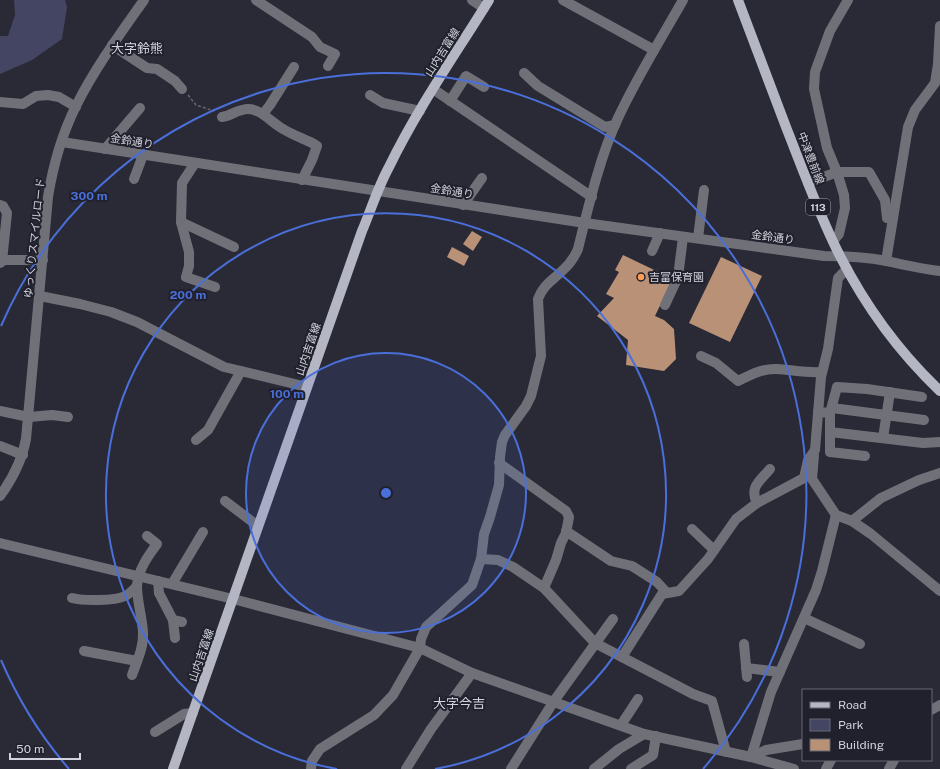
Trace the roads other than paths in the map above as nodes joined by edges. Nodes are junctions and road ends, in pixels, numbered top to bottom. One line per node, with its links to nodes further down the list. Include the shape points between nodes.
1 (144, 0): 10 (street, ゆっくりスマイルロード)
2 (256, 0): 12 (street, via 335,54)
3 (472, 0): 8 (street)
4 (563, 0): 11 (street)
5 (683, 0): 11 (street)
6 (738, 0): 35 (main road, 中津豊前線 / 113)
7 (848, 0): 31 (street, via 830,31 815,72 814,89 827,148)
8 (486, 4): 16 (main road, 山内吉富線)
9 (940, 26): 41 (street, via 935,83 915,110 908,127)
10 (112, 45): 17 (street, via 147,68 157,69 175,81); 21 (street, ゆっくりスマイルロード)
11 (654, 50): 26 (street)
12 (328, 66)
13 (294, 67): 24 (street)
14 (524, 73): 26 (street, via 538,86 605,127)
15 (484, 87): 19 (street, via 466,76)
16 (433, 89): 19 (street); 23 (main road, 山内吉富線)
17 (182, 90)
18 (370, 96): 23 (street, via 383,103)
19 (450, 100): 38 (street)
20 (0, 102): 21 (street, via 23,104 36,96 48,94)
21 (76, 107): 27 (street, ゆっくりスマイルロード)
22 (140, 108): 28 (street)
23 (420, 111): 37 (main road, 山内吉富線, via 388,167)
24 (262, 114): 25 (street, via 243,109); 34 (street, via 283,129 317,146)
25 (222, 117)
26 (615, 125): 38 (street)
27 (62, 142): 28 (street, 金鈴通り); 51 (street, ゆっくりスマイルロード, via 48,197)
28 (105, 149): 29 (street, 金鈴通り)
29 (143, 155): 30 (street, 金鈴通り); 33 (street)
30 (195, 163): 34 (street, 金鈴通り); 42 (street, via 182,183)
31 (837, 172): 35 (street); 41 (street, via 869,172 886,200 887,218); 47 (street, via 845,208 839,234)
32 (482, 178): 40 (street)
33 (134, 179)
34 (302, 180): 37 (street, 金鈴通り)
35 (808, 183): 47 (main road, 中津豊前線 / 113)
36 (704, 190): 46 (street)
37 (378, 192): 40 (street, 金鈴通り); 62 (main road, 山内吉富線)
38 (592, 197): 43 (street)
39 (0, 205): 53 (street, via 7,213)
40 (463, 205): 43 (street, 金鈴通り)
41 (893, 218): 52 (street)
42 (181, 222): 48 (street); 56 (street, via 189,252 186,277)
43 (585, 223): 44 (street, 金鈴通り); 81 (street, via 572,261 541,290 538,299 542,356 531,396 505,434)
44 (660, 233): 45 (street, 金鈴通り); 49 (street)
45 (683, 237): 46 (street, 金鈴通り); 58 (street, via 678,277)
46 (698, 238): 50 (street, 金鈴通り, via 824,256)
47 (833, 241): 50 (main road, 中津豊前線 / 113)
48 (234, 247)
49 (652, 251)
50 (840, 256): 52 (street, 金鈴通り); 54 (main road, 中津豊前線 / 113)
51 (43, 260): 53 (street); 57 (street, ゆっくりスマイルロード)
52 (886, 261): 55 (street, 金鈴通り)
53 (1, 262)
54 (847, 269): 61 (street, via 838,278 828,349); 64 (main road, 中津豊前線 / 113, via 898,345)
55 (940, 271)
56 (215, 287)
57 (40, 296): 60 (street, via 111,312 137,322 224,366); 70 (street, ゆっくりスマイルロード)
58 (665, 305)
59 (701, 356): 61 (street, via 716,363 738,381 764,370)
60 (241, 371): 62 (street); 75 (street, via 208,430)
61 (822, 372): 68 (street)
62 (308, 387): 89 (main road, 山内吉富線)
63 (890, 392): 65 (street); 66 (street, via 837,387); 69 (street)
64 (940, 392)
65 (922, 397)
66 (831, 411): 68 (street); 69 (street); 73 (street)
67 (0, 412): 70 (street)
68 (818, 412): 78 (street)
69 (887, 415): 72 (street); 74 (street)
70 (28, 417): 71 (street); 79 (street, ゆっくりスマイルロード)
71 (68, 417)
72 (924, 420)
73 (830, 432): 74 (street); 80 (street, via 830,452)
74 (883, 438): 76 (street, via 923,443)
75 (196, 440)
76 (940, 442)
77 (0, 446): 79 (street)
78 (814, 450): 86 (street, via 808,460 804,478); 87 (street, via 812,479)
79 (23, 454): 84 (street, ゆっくりスマイルロード)
80 (865, 456)
81 (499, 463): 91 (street, via 566,511 569,517); 96 (street, via 499,485 484,534)
82 (770, 470): 86 (street, via 755,486 753,495)
83 (940, 474): 88 (street, via 919,480 881,498)
84 (0, 496)
85 (225, 501): 89 (street)
86 (757, 503): 95 (street, via 736,519)
87 (836, 515): 88 (street); 106 (street, via 822,571)
88 (852, 522): 102 (street, via 871,534)
89 (258, 526): 105 (main road, 山内吉富線)
90 (692, 529): 95 (street)
91 (566, 531): 101 (street); 103 (street, via 611,560 632,566 657,582)
92 (203, 532): 99 (street)
93 (147, 536): 97 (street, via 157,544 145,560)
94 (0, 542): 97 (street)
95 (714, 550): 103 (street, via 679,590)
96 (481, 559): 101 (street, via 498,560); 112 (street, via 472,585 426,627)
97 (139, 576): 98 (street); 100 (street)
98 (158, 581): 99 (street); 108 (street, via 159,593 177,621)
99 (172, 584): 105 (street)
100 (137, 586): 104 (street, via 119,599); 115 (street, via 143,633)
101 (544, 588): 109 (street)
102 (940, 591)
103 (667, 593): 114 (street, via 662,594)
104 (72, 598)
105 (233, 599): 112 (street); 121 (main road, 山内吉富線)
106 (804, 618): 111 (street); 116 (street)
107 (613, 619): 109 (street)
108 (175, 638)
109 (596, 643): 114 (street); 120 (street)
110 (744, 644): 116 (street, via 746,672)
111 (860, 644)
112 (420, 648): 117 (street); 130 (street, via 393,695 374,715 320,749 312,761)
113 (84, 651): 115 (street)
114 (622, 657): 127 (street, via 693,694 712,701)
115 (137, 661): 118 (street)
116 (780, 672): 128 (street)
117 (472, 673): 120 (street); 131 (street, via 431,729)
118 (132, 675)
119 (638, 699): 122 (street)
120 (554, 701): 122 (street); 132 (street)
121 (193, 713): 123 (street, via 184,714); 129 (main road, 山内吉富線)
122 (621, 725): 124 (street)
123 (155, 732)
124 (644, 734): 125 (street); 133 (street, via 618,749)
125 (656, 736): 127 (street); 134 (street, via 653,754)
126 (802, 744): 128 (street, via 766,750)
127 (726, 752): 128 (street)
128 (750, 758): 135 (street)
129 (173, 769)
130 (311, 769)
131 (406, 769)
132 (511, 769)
133 (594, 769)
134 (631, 769)
135 (794, 769)

